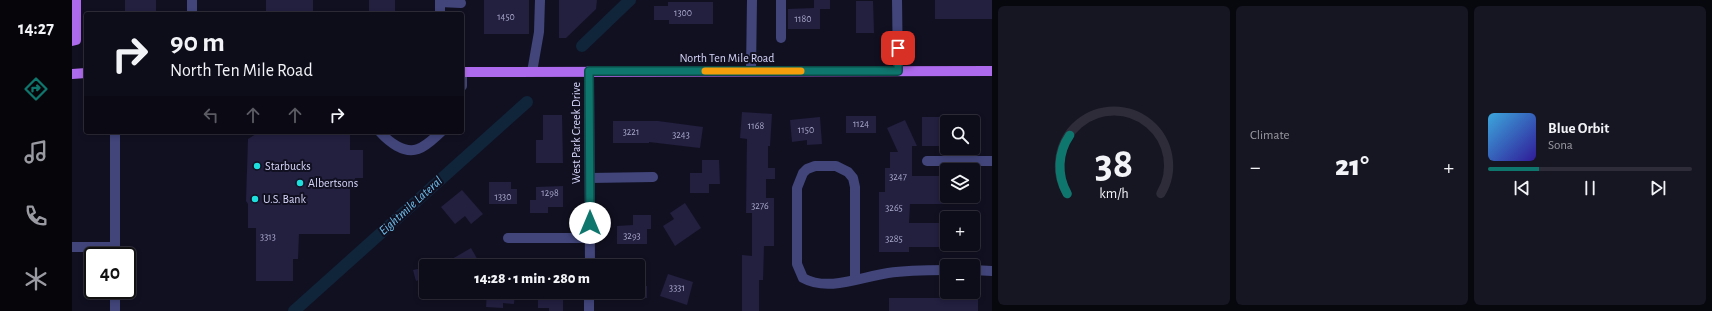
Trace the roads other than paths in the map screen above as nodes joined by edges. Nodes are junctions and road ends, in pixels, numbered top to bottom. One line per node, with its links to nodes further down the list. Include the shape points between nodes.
1 (76, 0): 12 (main road, via 76,40)
2 (192, 0): 9 (street)
3 (540, 0): 18 (street, via 539,32)
4 (752, 0): 14 (street)
5 (782, 0): 11 (street)
6 (898, 0): 15 (street)
7 (440, 1): 8 (street); 10 (street)
8 (461, 2)
9 (192, 12)
10 (440, 12)
11 (781, 38)
12 (72, 41)
13 (589, 71): 14 (main road, North Ten Mile Road); 18 (main road, North Ten Mile Road); 27 (street, West Park Creek Drive)
14 (751, 71): 15 (main road, North Ten Mile Road)
15 (898, 71): 16 (main road, North Ten Mile Road)
16 (992, 71)
17 (464, 72): 18 (main road, North Ten Mile Road)
18 (532, 72)
19 (84, 73): 20 (main road)
20 (72, 74)
21 (115, 134): 31 (street)
22 (383, 134): 23 (street, via 407,150 417,150 425,146)
23 (439, 134)
24 (927, 161): 25 (street)
25 (992, 161)
26 (653, 177): 27 (street)
27 (590, 178): 29 (street, West Park Creek Drive)
28 (508, 238): 29 (street)
29 (590, 238): 33 (street, West Park Creek Drive)
30 (72, 247): 32 (street)
31 (115, 247)
32 (84, 248)
33 (590, 259)
34 (940, 270): 37 (street, via 888,273)
35 (980, 270): 36 (street)
36 (992, 271)
37 (855, 280): 37 (street, via 856,188 853,178 848,172 836,166 815,166 803,173 797,188 796,264 803,278 816,283)
38 (115, 299): 40 (street)
39 (589, 299): 41 (street)
40 (115, 311)
41 (589, 311)

